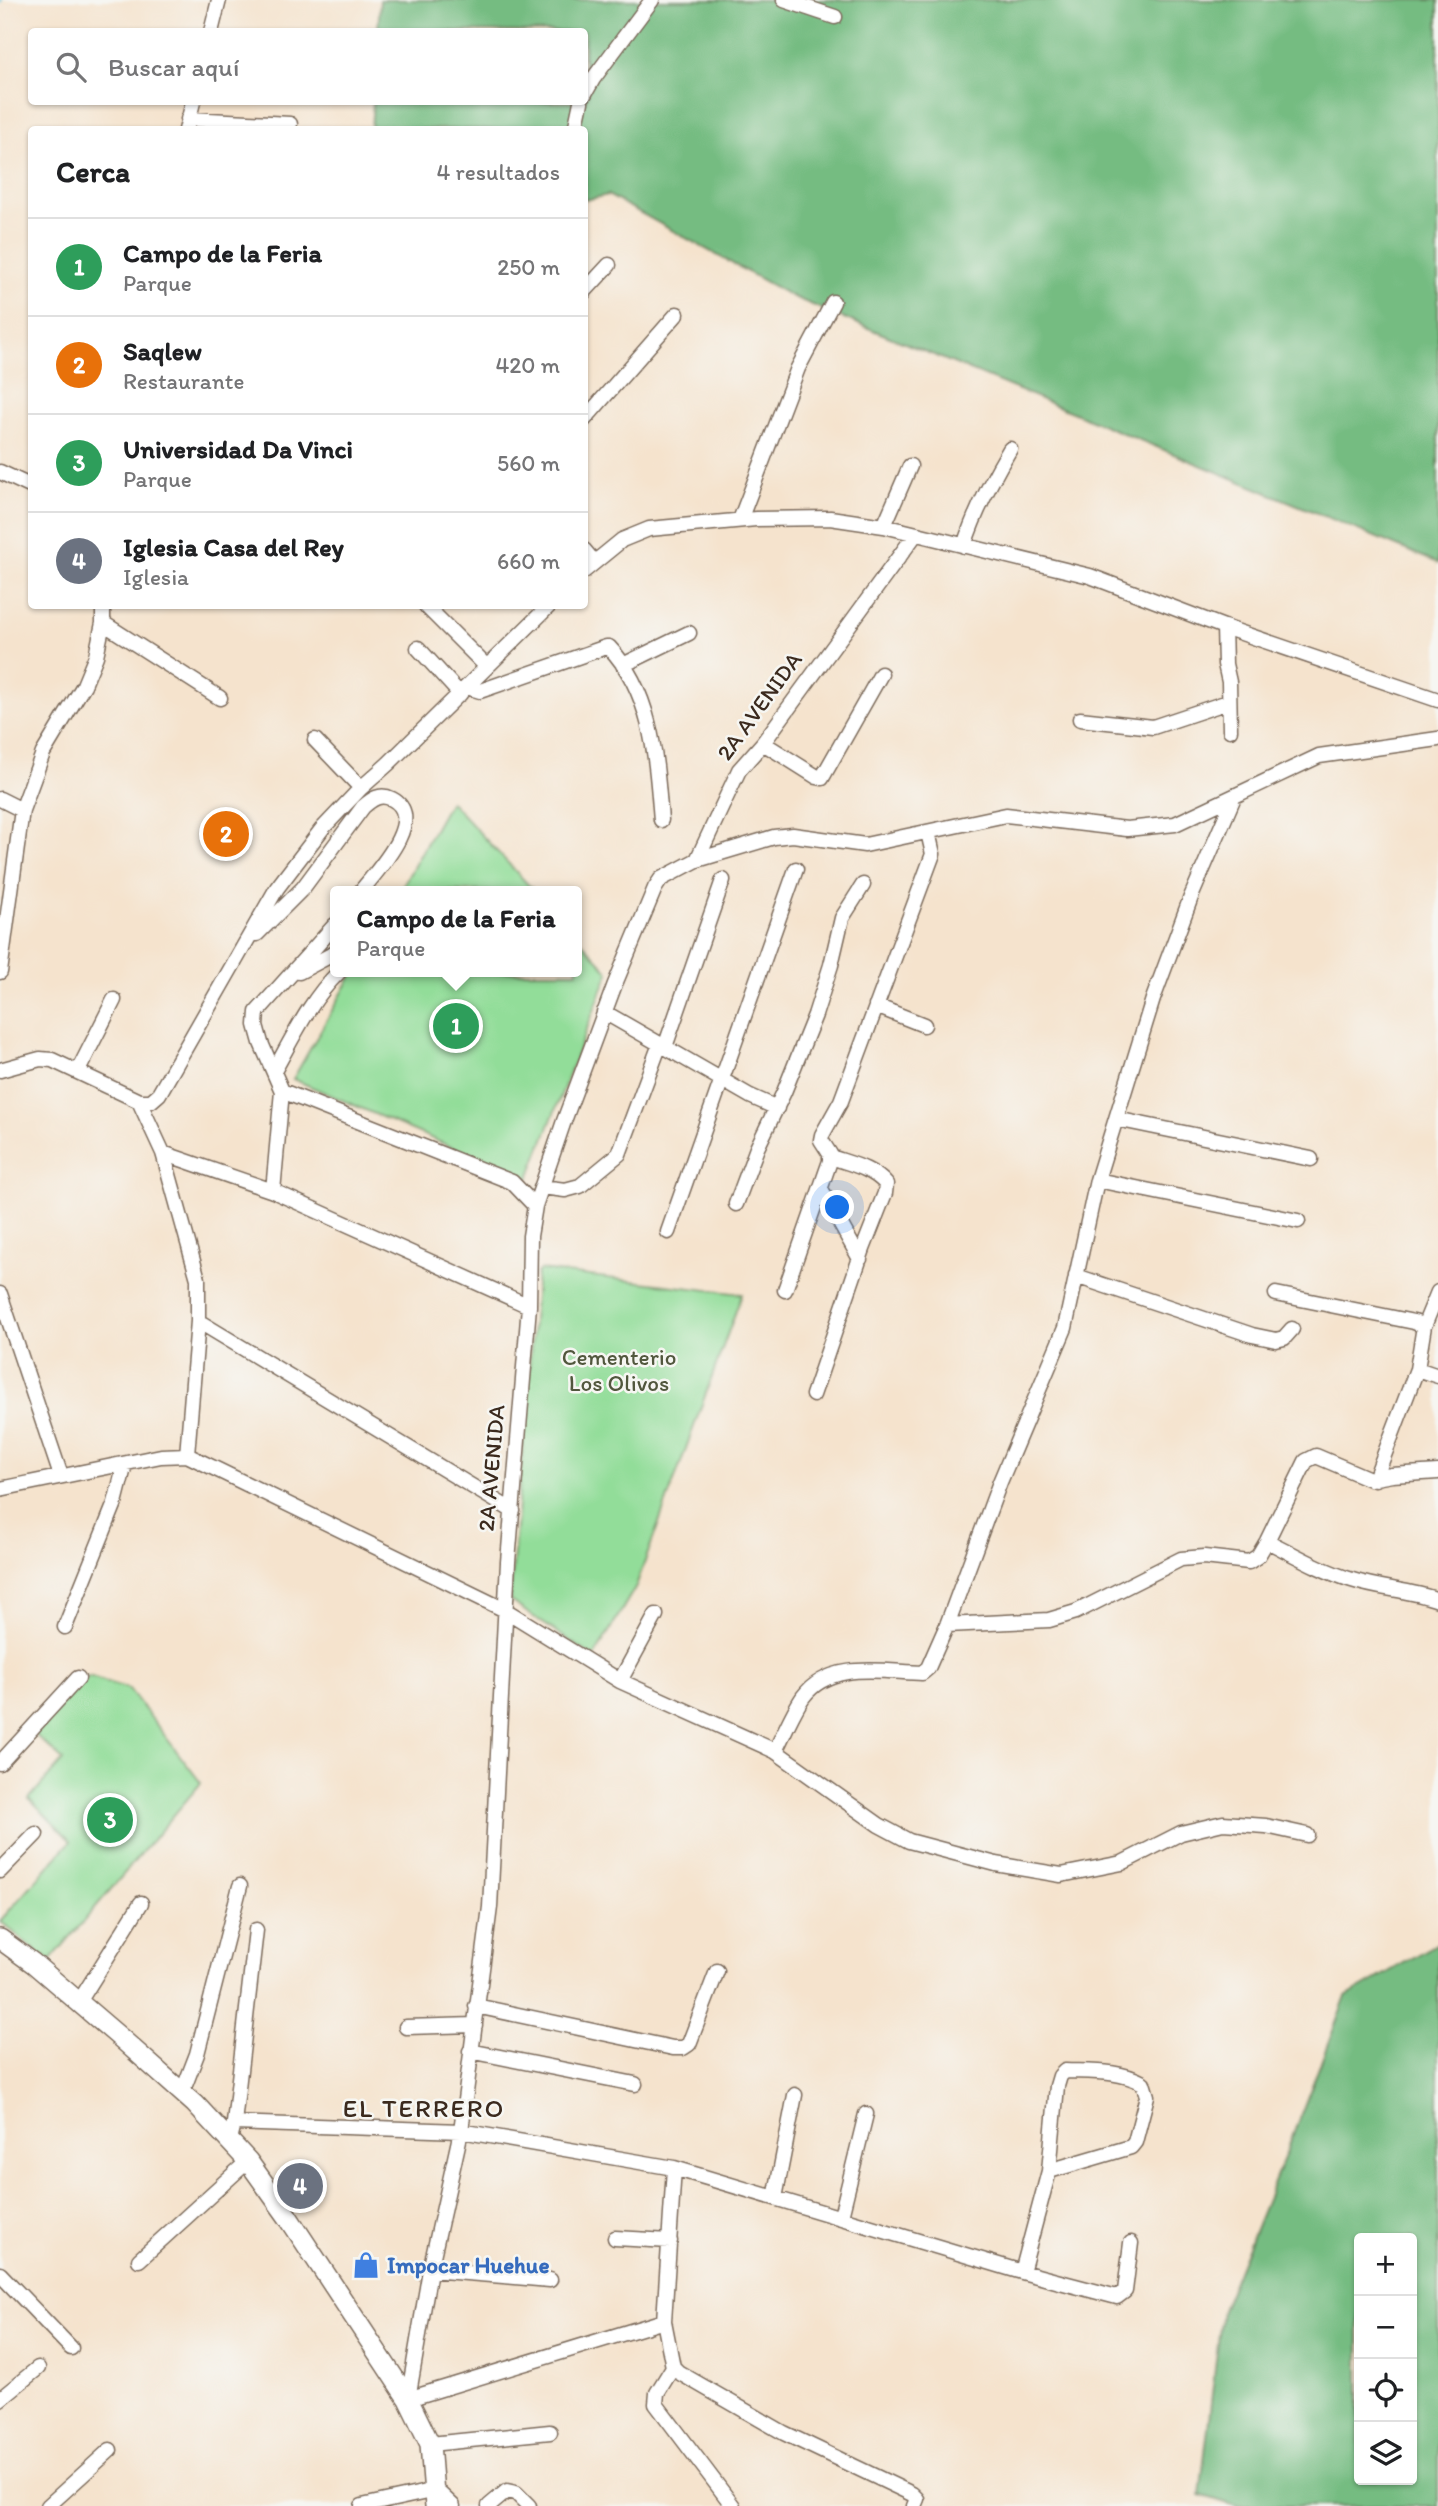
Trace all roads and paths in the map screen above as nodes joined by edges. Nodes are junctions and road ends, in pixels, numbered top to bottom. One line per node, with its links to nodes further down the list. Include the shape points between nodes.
1 (219, 0): 5 (street)
2 (652, 0): 6 (street)
3 (784, 0): 4 (street)
4 (835, 17)
5 (212, 28)
6 (588, 88)
7 (192, 105): 10 (street)
8 (580, 105): 11 (street)
9 (290, 124): 10 (street)
10 (187, 125)
11 (576, 126)
12 (609, 265): 13 (street)
13 (588, 288)
14 (833, 302): 21 (street, via 798,368)
15 (677, 314): 16 (street)
16 (588, 415)
17 (1010, 449): 24 (street, via 973,517)
18 (910, 466): 22 (street)
19 (0, 472): 20 (street)
20 (28, 485)
21 (740, 520): 22 (street, via 830,518); 25 (street, via 649,529)
22 (884, 526): 23 (street)
23 (915, 534): 24 (street); 44 (street, 2A AVENIDA)
24 (964, 546): 30 (street, via 1090,576)
25 (588, 561)
26 (103, 609): 29 (street)
27 (429, 609): 34 (street)
28 (546, 609): 34 (street)
29 (103, 623): 37 (street); 48 (street, via 84,685 43,754)
30 (1224, 627): 38 (street); 39 (street)
31 (690, 633): 33 (street)
32 (418, 648): 36 (street)
33 (623, 665): 36 (street, via 606,646 480,691); 49 (street, via 655,746)
34 (487, 667): 36 (street)
35 (881, 674): 44 (street, via 822,778)
36 (463, 691): 45 (street)
37 (220, 698)
38 (1438, 700)
39 (1228, 702): 40 (street, via 1153,727); 41 (street)
40 (1080, 719)
41 (1230, 730)
42 (1438, 739): 46 (street, via 1330,753)
43 (315, 740): 45 (street)
44 (763, 743): 51 (street, 2A AVENIDA, via 740,770)
45 (361, 788): 57 (street, via 277,888)
46 (1234, 797): 50 (street, via 1175,824 1127,829 1006,814); 74 (street, via 1153,999)
47 (0, 799): 48 (street)
48 (22, 810): 59 (street)
49 (661, 820)
50 (928, 832): 51 (street, via 865,845 774,836); 63 (street, via 933,854)
51 (697, 860): 64 (street, 2A AVENIDA, via 661,879 655,888)
52 (796, 869): 70 (street)
53 (723, 880): 66 (street)
54 (863, 885): 73 (street, via 842,918 815,1015)
55 (365, 886): 57 (street, via 393,850 405,824 403,812 389,797 373,798 363,807 303,888)
56 (330, 931): 61 (street)
57 (238, 952): 72 (street, via 159,1094 151,1101)
58 (330, 956): 61 (street)
59 (0, 970)
60 (335, 977): 68 (street)
61 (289, 978): 68 (street, via 257,1012 261,1043)
62 (114, 1000): 69 (street)
63 (877, 1006): 65 (street); 76 (street, via 841,1101 822,1135)
64 (604, 1012): 66 (street); 79 (street, 2A AVENIDA)
65 (924, 1025)
66 (662, 1046): 70 (street); 79 (street, via 618,1154 572,1189)
67 (0, 1070): 69 (street, via 40,1059)
68 (274, 1071): 71 (street)
69 (78, 1072): 72 (street)
70 (721, 1079): 73 (street); 85 (street)
71 (282, 1091): 81 (street); 83 (street, via 512,1182)
72 (139, 1101): 75 (street)
73 (777, 1108): 82 (street)
74 (1116, 1119): 77 (street); 78 (street)
75 (163, 1153): 81 (street); 93 (street, via 198,1279)
76 (831, 1157): 80 (street); 86 (street, via 863,1167 886,1184)
77 (1311, 1159)
78 (1097, 1180): 84 (street); 87 (street)
79 (542, 1187): 83 (street, 2A AVENIDA)
80 (821, 1189): 86 (street); 88 (street)
81 (274, 1191): 92 (street)
82 (736, 1204)
83 (536, 1206): 92 (street, 2A AVENIDA, via 530,1236)
84 (1298, 1221)
85 (668, 1232)
86 (860, 1259): 98 (street)
87 (1076, 1276): 95 (street, via 1252,1335 1276,1340); 110 (street, via 1065,1328 1000,1482)
88 (785, 1290)
89 (1438, 1292): 94 (street)
90 (0, 1294): 102 (street)
91 (1276, 1294): 94 (street)
92 (529, 1306): 105 (street, 2A AVENIDA)
93 (198, 1321): 99 (street); 105 (street)
94 (1424, 1326): 96 (street)
95 (1292, 1329)
96 (1417, 1369): 97 (street); 103 (street)
97 (1438, 1376)
98 (813, 1395)
99 (187, 1455): 100 (street); 108 (street)
100 (125, 1464): 102 (street); 111 (street, via 115,1503)
101 (1438, 1472): 103 (street)
102 (61, 1476): 104 (street)
103 (1375, 1479): 106 (street, via 1310,1457)
104 (0, 1489)
105 (513, 1511): 108 (street, 2A AVENIDA)
106 (1267, 1541): 107 (street, via 1353,1580); 110 (street, via 1249,1562 1181,1559 1076,1612 1049,1620)
107 (1438, 1600)
108 (505, 1610): 113 (street); 125 (street, 2A AVENIDA, via 490,1906)
109 (656, 1615): 113 (street)
110 (947, 1625): 114 (street, via 922,1674 856,1670 820,1682 803,1696)
111 (65, 1627)
112 (78, 1678): 115 (street)
113 (620, 1681): 114 (street)
114 (775, 1751): 117 (street, via 909,1841 1061,1875 1122,1863 1181,1833 1223,1823)
115 (0, 1763)
116 (36, 1834): 118 (street)
117 (1307, 1835)
118 (0, 1871)
119 (240, 1886): 130 (street, via 197,2054)
120 (141, 1903): 124 (street)
121 (256, 1930): 133 (street)
122 (0, 1939): 124 (street)
123 (717, 1971): 125 (street, via 689,2044 683,2048)
124 (79, 2002): 130 (street)
125 (476, 2006): 126 (street, 2A AVENIDA)
126 (475, 2025): 127 (street); 128 (street, 2A AVENIDA)
127 (406, 2028)
128 (470, 2051): 129 (street); 134 (street, 2A AVENIDA)
129 (635, 2084)
130 (182, 2093): 133 (street)
131 (794, 2095): 138 (street)
132 (866, 2115): 139 (street)
133 (232, 2132): 134 (street); 135 (street)
134 (461, 2132): 136 (street); 144 (street, 2A AVENIDA)
135 (248, 2161): 143 (street); 153 (street)
136 (674, 2168): 138 (street); 141 (street)
137 (1049, 2171): 137 (street, via 1131,2147 1147,2096 1143,2083 1105,2072 1065,2071 1060,2076); 145 (street)
138 (775, 2198): 139 (street)
139 (841, 2216): 145 (street)
140 (615, 2238): 141 (street)
141 (670, 2241): 148 (street)
142 (1131, 2243): 145 (street, via 1125,2291 1116,2297)
143 (139, 2260)
144 (430, 2270): 147 (street); 153 (street, 2A AVENIDA)
145 (1022, 2272)
146 (0, 2274): 149 (street)
147 (550, 2280)
148 (664, 2321): 150 (street); 153 (street)
149 (71, 2348)
150 (673, 2367): 163 (street, via 657,2393 656,2404); 164 (street, via 784,2433 912,2494 917,2499)
151 (38, 2368): 152 (street)
152 (0, 2399)
153 (408, 2399): 155 (street)
154 (550, 2431): 155 (street)
155 (430, 2444): 157 (street)
156 (110, 2450): 158 (street)
157 (436, 2498): 159 (street); 160 (street)
158 (48, 2506)
159 (362, 2506)
160 (453, 2506)
161 (489, 2506): 162 (street, via 507,2491)
162 (529, 2506)
163 (733, 2506)
164 (914, 2506)

